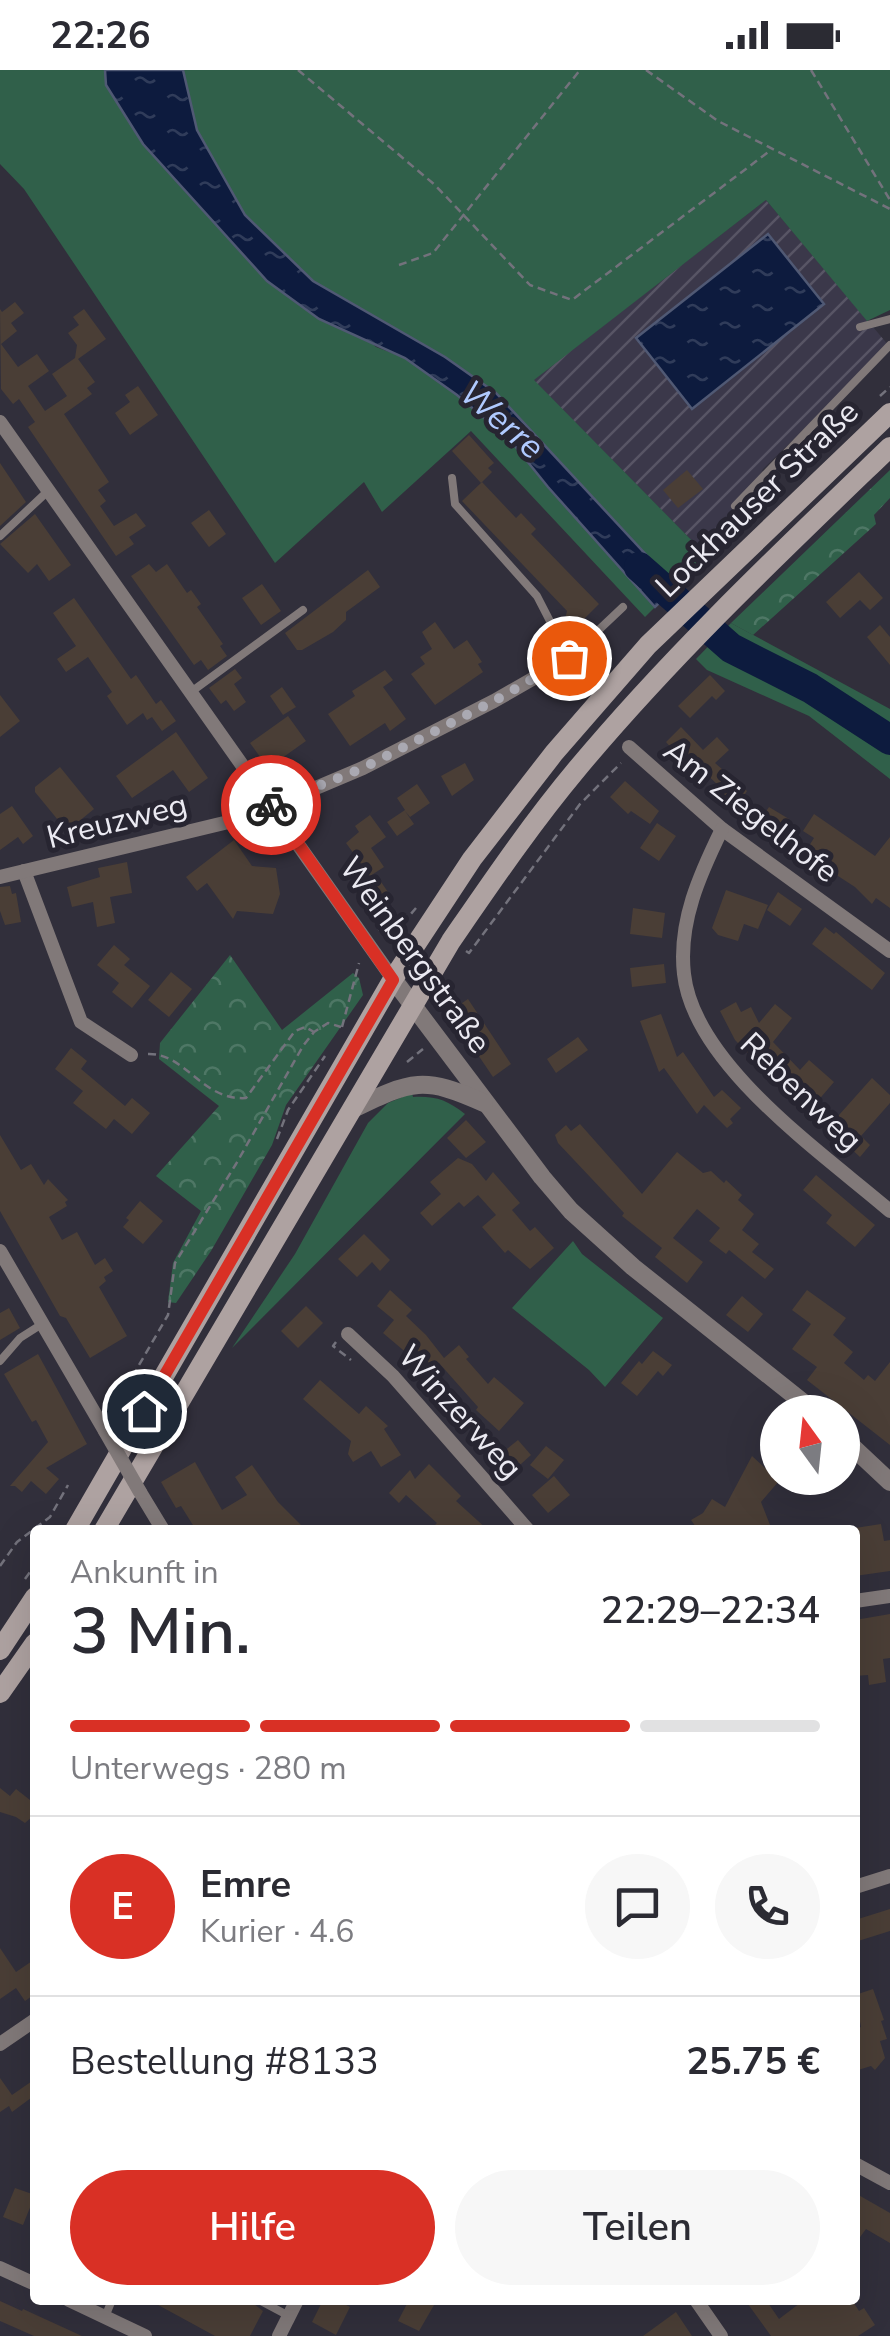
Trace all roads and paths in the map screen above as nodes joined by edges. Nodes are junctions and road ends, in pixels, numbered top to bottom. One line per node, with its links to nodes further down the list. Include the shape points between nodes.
1 (298, 70): 8 (path, via 435,186)
2 (580, 70): 8 (path)
3 (646, 70): 5 (path)
4 (811, 70): 6 (path)
5 (771, 150): 7 (path); 8 (path, via 572,300 530,285)
6 (890, 200)
7 (890, 209)
8 (463, 218): 9 (path, via 433,253)
9 (399, 265)
10 (890, 318): 11 (lane)
11 (860, 327)
12 (890, 344): 18 (lane)
13 (890, 413): 31 (main road, Lockhauser Straße, via 648,645 484,844)
14 (0, 422): 17 (street, Weinbergstraße)
15 (890, 448): 33 (main road, Lockhauser Straße, via 671,664 577,769 512,852)
16 (452, 478): 22 (lane, via 455,504 538,596)
17 (48, 490): 19 (lane); 23 (street, Weinbergstraße)
18 (734, 506)
19 (0, 536)
20 (624, 608): 22 (lane)
21 (303, 610): 23 (lane)
22 (569, 658): 25 (street, Kreuzweg, via 378,761)
23 (191, 692): 25 (street, Weinbergstraße)
24 (629, 747): 26 (street, Am Ziegelhofe)
25 (271, 805): 27 (street, Kreuzweg, via 245,818); 29 (street, Weinbergstraße)
26 (722, 829): 30 (street, Am Ziegelhofe); 40 (street, Rebenweg, via 686,923 684,974 695,1014 719,1056 752,1090)
27 (24, 871): 28 (street, Kreuzweg); 36 (street, via 81,1022)
28 (0, 877)
29 (368, 947): 31 (street, Weinbergstraße); 34 (path, via 342,1027 328,1023)
30 (890, 951)
31 (393, 980): 33 (street, Weinbergstraße); 51 (main road, Lockhauser Straße)
32 (446, 982): 35 (path, via 441,1000 450,1029)
33 (413, 1005): 35 (street, Weinbergstraße); 39 (main road, Lockhauser Straße)
34 (314, 1032): 36 (path, via 296,1032 246,1098 226,1099 162,1054); 46 (path, via 175,1263 168,1315)
35 (438, 1038): 37 (path); 38 (street, Weinbergstraße)
36 (131, 1055)
37 (407, 1062)
38 (487, 1104): 39 (street, via 437,1084 419,1084); 45 (street, Weinbergstraße, via 571,1211)
39 (353, 1108): 52 (main road, Lockhauser Straße)
40 (890, 1211)
41 (0, 1251): 42 (street)
42 (42, 1324): 44 (lane); 46 (street)
43 (348, 1334): 54 (street, Winzerweg)
44 (0, 1361)
45 (794, 1395)
46 (105, 1430): 53 (street, bridge)
47 (860, 1454): 48 (street)
48 (890, 1482)
49 (68, 1485): 50 (path)
50 (39, 1525)
51 (78, 1525)
52 (107, 1525)
53 (159, 1525)
54 (524, 1525)
55 (30, 1532): 56 (path)
56 (0, 1566)
57 (890, 1596): 58 (street)
58 (860, 1600)
59 (30, 1605): 60 (main road)
60 (0, 1650)
61 (30, 1651): 62 (main road)
62 (0, 1694)
63 (890, 1876): 64 (street)
64 (860, 1885)
65 (30, 2023): 66 (street)
66 (0, 2044)
67 (860, 2167): 68 (street)
68 (890, 2183)
69 (0, 2268): 70 (street)
70 (30, 2282)
71 (80, 2305): 77 (street)
72 (110, 2305): 77 (lane)
73 (268, 2305): 76 (lane)
74 (294, 2305): 76 (street)
75 (699, 2305): 80 (street)
76 (289, 2316): 79 (street)
77 (105, 2317): 78 (street)
78 (145, 2336)
79 (279, 2336)
80 (721, 2336)

